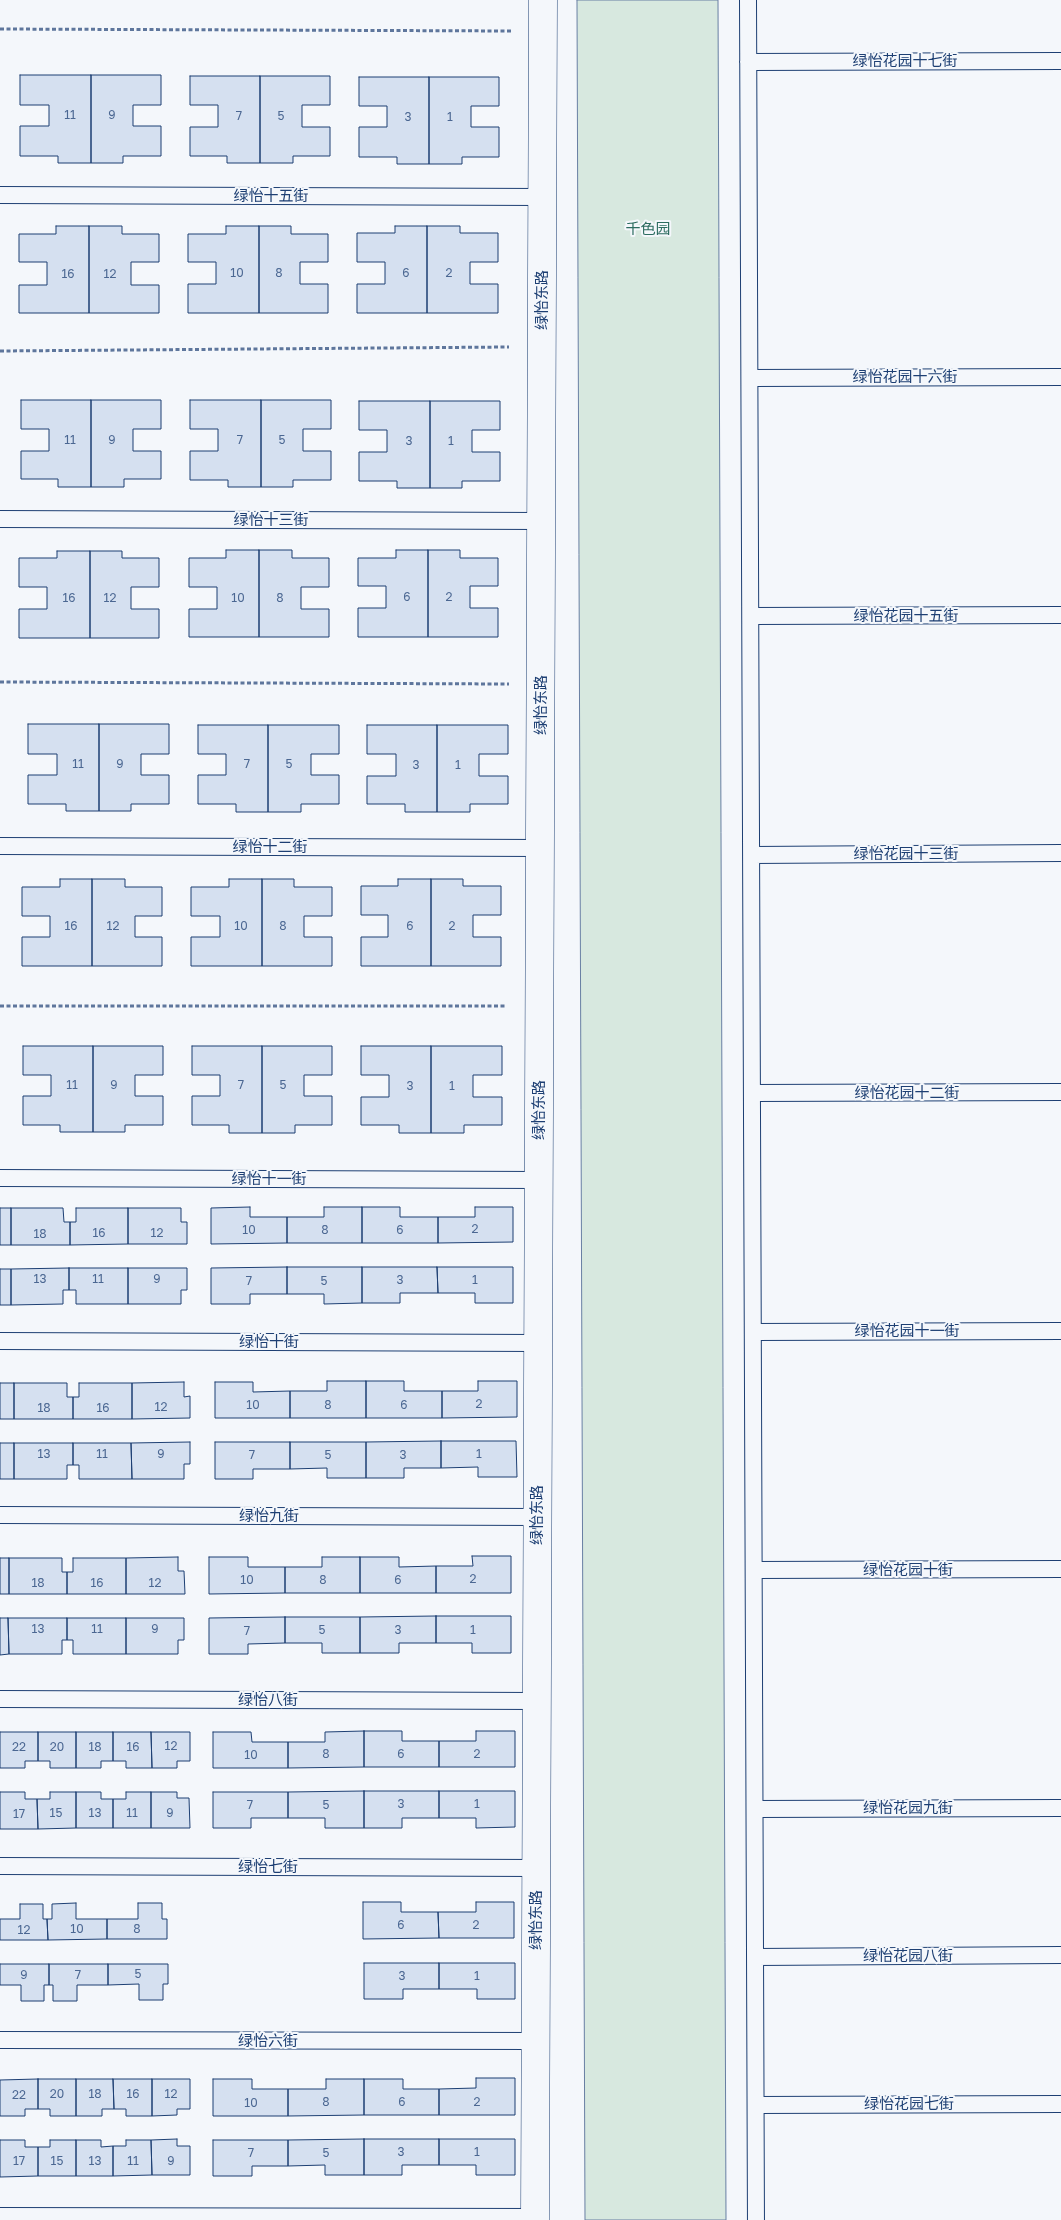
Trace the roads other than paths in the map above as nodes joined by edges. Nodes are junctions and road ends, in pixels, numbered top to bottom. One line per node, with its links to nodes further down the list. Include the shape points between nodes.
1 (543, 0): 6 (street, 绿怡东路)
2 (748, 0): 4 (lane)
3 (1061, 61): 4 (lane, 绿怡花园十七街)
4 (748, 62): 8 (lane)
5 (0, 195): 6 (lane, 绿怡十五街)
6 (542, 197): 10 (street, 绿怡东路)
7 (1061, 377): 8 (lane, 绿怡花园十六街)
8 (750, 378): 12 (lane)
9 (0, 519): 10 (lane, 绿怡十三街)
10 (541, 521): 14 (street, 绿怡东路)
11 (1061, 615): 12 (lane, 绿怡花园十五街)
12 (751, 616): 16 (lane)
13 (0, 846): 14 (lane, 绿怡十二街)
14 (540, 848): 20 (street, 绿怡东路)
15 (1061, 854): 16 (lane, 绿怡花园十三街)
16 (752, 855): 18 (lane)
17 (1061, 1092): 18 (lane, 绿怡花园十二街)
18 (752, 1093): 22 (lane)
19 (0, 1178): 20 (lane, 绿怡十一街)
20 (539, 1180): 24 (street, 绿怡东路)
21 (1061, 1330): 22 (lane, 绿怡花园十一街)
22 (753, 1332): 28 (lane)
23 (0, 1341): 24 (lane, 绿怡十街)
24 (538, 1344): 26 (street, 绿怡东路)
25 (0, 1515): 26 (lane, 绿怡九街)
26 (537, 1517): 30 (street, 绿怡东路)
27 (1061, 1569): 28 (lane, 绿怡花园十街)
28 (754, 1570): 32 (lane)
29 (0, 1699): 30 (lane, 绿怡八街)
30 (537, 1701): 34 (street, 绿怡东路)
31 (1061, 1808): 32 (lane, 绿怡花园九街)
32 (755, 1809): 36 (lane)
33 (0, 1866): 34 (lane, 绿怡七街)
34 (536, 1868): 38 (street, 绿怡东路)
35 (1061, 1956): 36 (lane, 绿怡花园八街)
36 (756, 1957): 40 (lane)
37 (0, 2040): 38 (lane, 绿怡六街)
38 (536, 2042): 42 (street, 绿怡东路)
39 (1061, 2104): 40 (lane, 绿怡花园七街)
40 (756, 2105): 43 (lane)
41 (0, 2216): 42 (lane)
42 (535, 2219)
43 (756, 2220)

